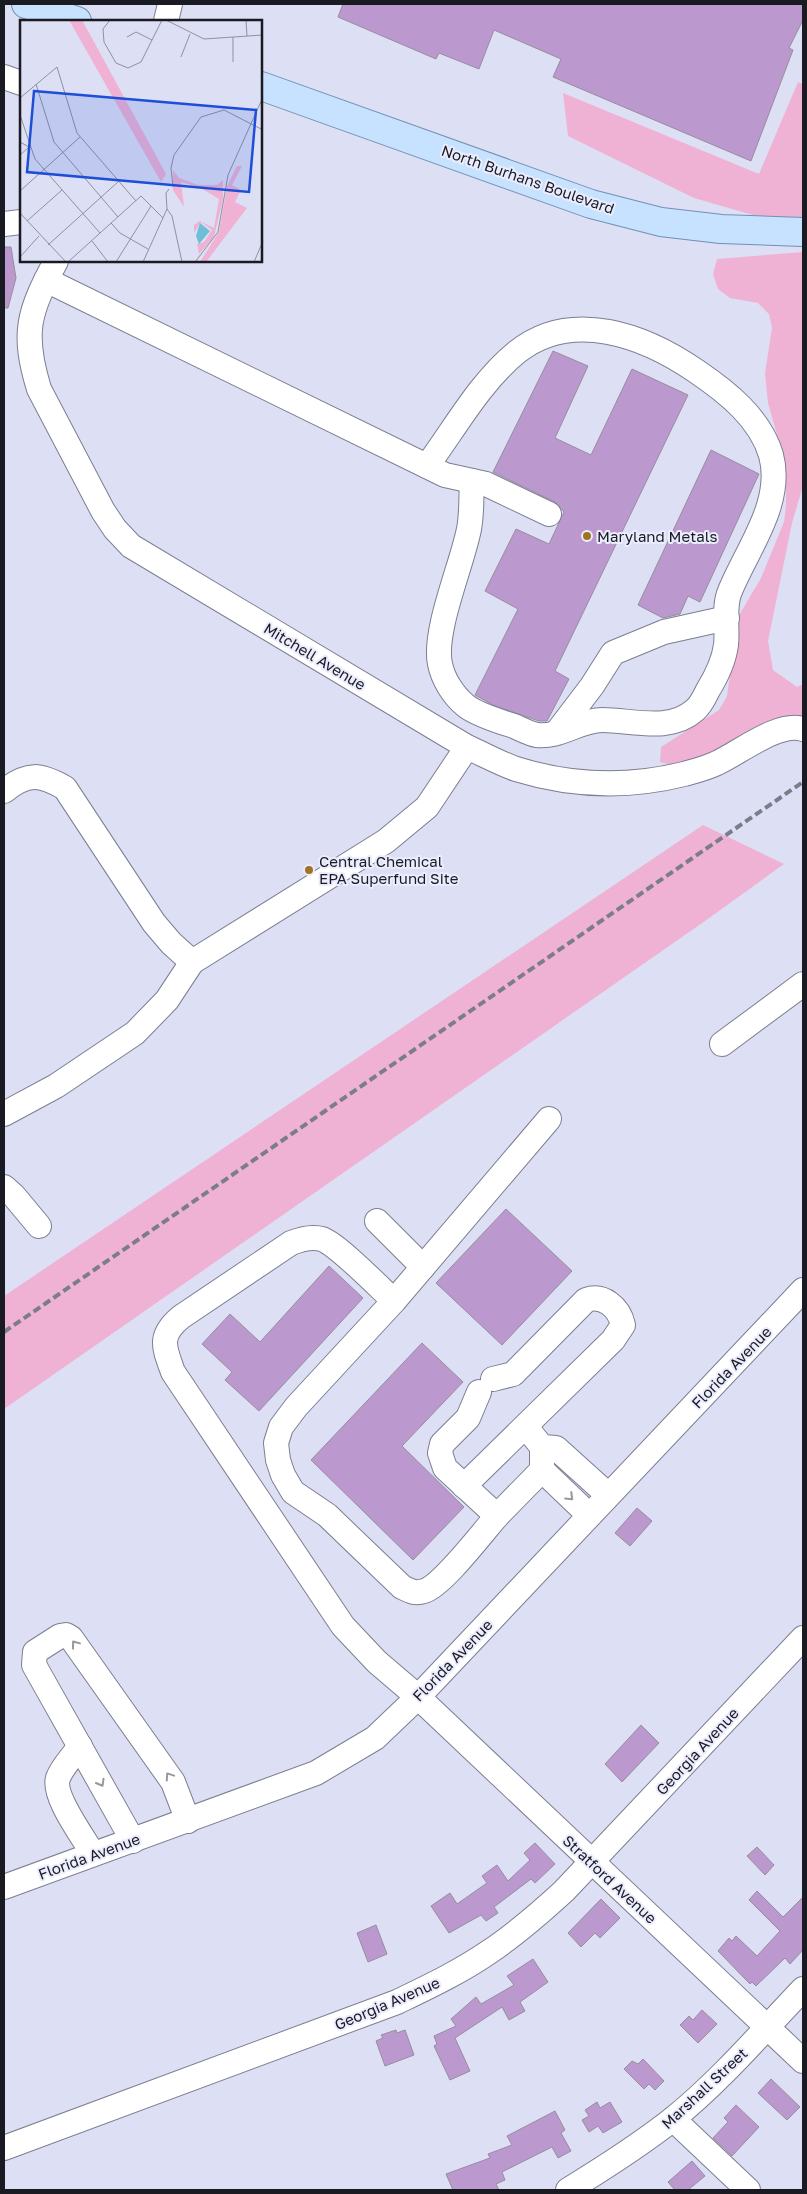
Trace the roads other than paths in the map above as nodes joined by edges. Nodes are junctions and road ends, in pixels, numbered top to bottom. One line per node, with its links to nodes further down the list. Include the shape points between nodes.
1 (26, 4): 3 (main road)
2 (170, 4): 4 (street)
3 (74, 20)
4 (166, 20)
5 (4, 77): 6 (street)
6 (20, 83)
7 (262, 86): 10 (main road, North Burhans Boulevard, via 591,204 661,222 721,229)
8 (20, 222): 9 (street)
9 (4, 224)
10 (803, 232)
11 (51, 270): 12 (street); 18 (street, Mitchell Avenue, via 31,316 28,343 33,370 39,389 115,529 131,546)
12 (428, 466): 13 (street); 15 (street, via 492,377 518,351 535,341 556,332 578,328 635,339 672,355 718,386 745,411 762,434 771,456 774,477 769,510 728,596)
13 (472, 481): 14 (street, via 486,484); 17 (street, via 470,527 440,637 439,662 446,681 466,706 538,735)
14 (549, 514)
15 (727, 618): 17 (street, via 664,632 613,653); 17 (street, via 726,649 714,681 697,709 683,718 662,724 598,720)
16 (803, 729): 18 (street, Mitchell Avenue, via 785,728 716,764 643,782 601,784 558,780 514,768)
17 (557, 732)
18 (468, 747): 20 (street, via 427,807 386,841)
19 (4, 791): 20 (street, via 32,776 49,779 65,788 154,923)
20 (192, 962): 23 (street, via 167,1000 135,1033 56,1086)
21 (803, 984): 22 (street)
22 (722, 1044)
23 (4, 1114)
24 (549, 1119): 28 (street)
25 (4, 1186): 27 (street)
26 (377, 1221): 28 (street)
27 (39, 1226)
28 (423, 1267): 30 (street)
29 (803, 1290): 36 (street, Florida Avenue)
30 (394, 1301): 35 (street, via 280,1427 276,1443 278,1460); 37 (street, Stratford Avenue, via 338,1250 324,1240 312,1237 291,1243 171,1325 164,1338 173,1372)
31 (526, 1426): 32 (street); 34 (street); 34 (street, via 613,1340 623,1325 615,1310 602,1298 586,1300 513,1374 486,1386 468,1418 442,1444 440,1453 445,1468)
32 (542, 1447): 33 (street); 36 (street, via 556,1448)
33 (542, 1470): 38 (street, one-way to 38); 39 (street)
34 (464, 1486): 39 (street)
35 (293, 1492): 37 (street); 39 (street, via 327,1515 402,1587 413,1593 425,1591 443,1577)
36 (608, 1495): 38 (street, Florida Avenue)
37 (264, 1510): 41 (street, Stratford Avenue, via 343,1626 377,1662)
38 (589, 1515): 41 (street, Florida Avenue)
39 (497, 1516)
40 (803, 1638): 46 (street, Georgia Avenue)
41 (418, 1697): 43 (street, Florida Avenue, via 375,1738 316,1773); 46 (street, Stratford Avenue)
42 (80, 1746): 43 (street, one-way to 42, via 173,1782 66,1635 35,1652 34,1665); 44 (street, one-way to 44); 45 (street, via 58,1778 58,1789 61,1801)
43 (188, 1821): 44 (street, Florida Avenue)
44 (133, 1841): 45 (street, Florida Avenue)
45 (93, 1854): 47 (street, Florida Avenue)
46 (592, 1862): 49 (street, Stratford Avenue); 52 (street, Georgia Avenue, via 529,1922 488,1953 440,1982 397,2002)
47 (4, 1887)
48 (803, 1989): 49 (street, Marshall Street)
49 (767, 2027): 50 (street, Stratford Avenue); 51 (street, Marshall Street)
50 (803, 2061)
51 (673, 2119): 53 (street, Marshall Street, via 618,2160); 54 (street)
52 (4, 2148)
53 (568, 2190)
54 (748, 2190)

